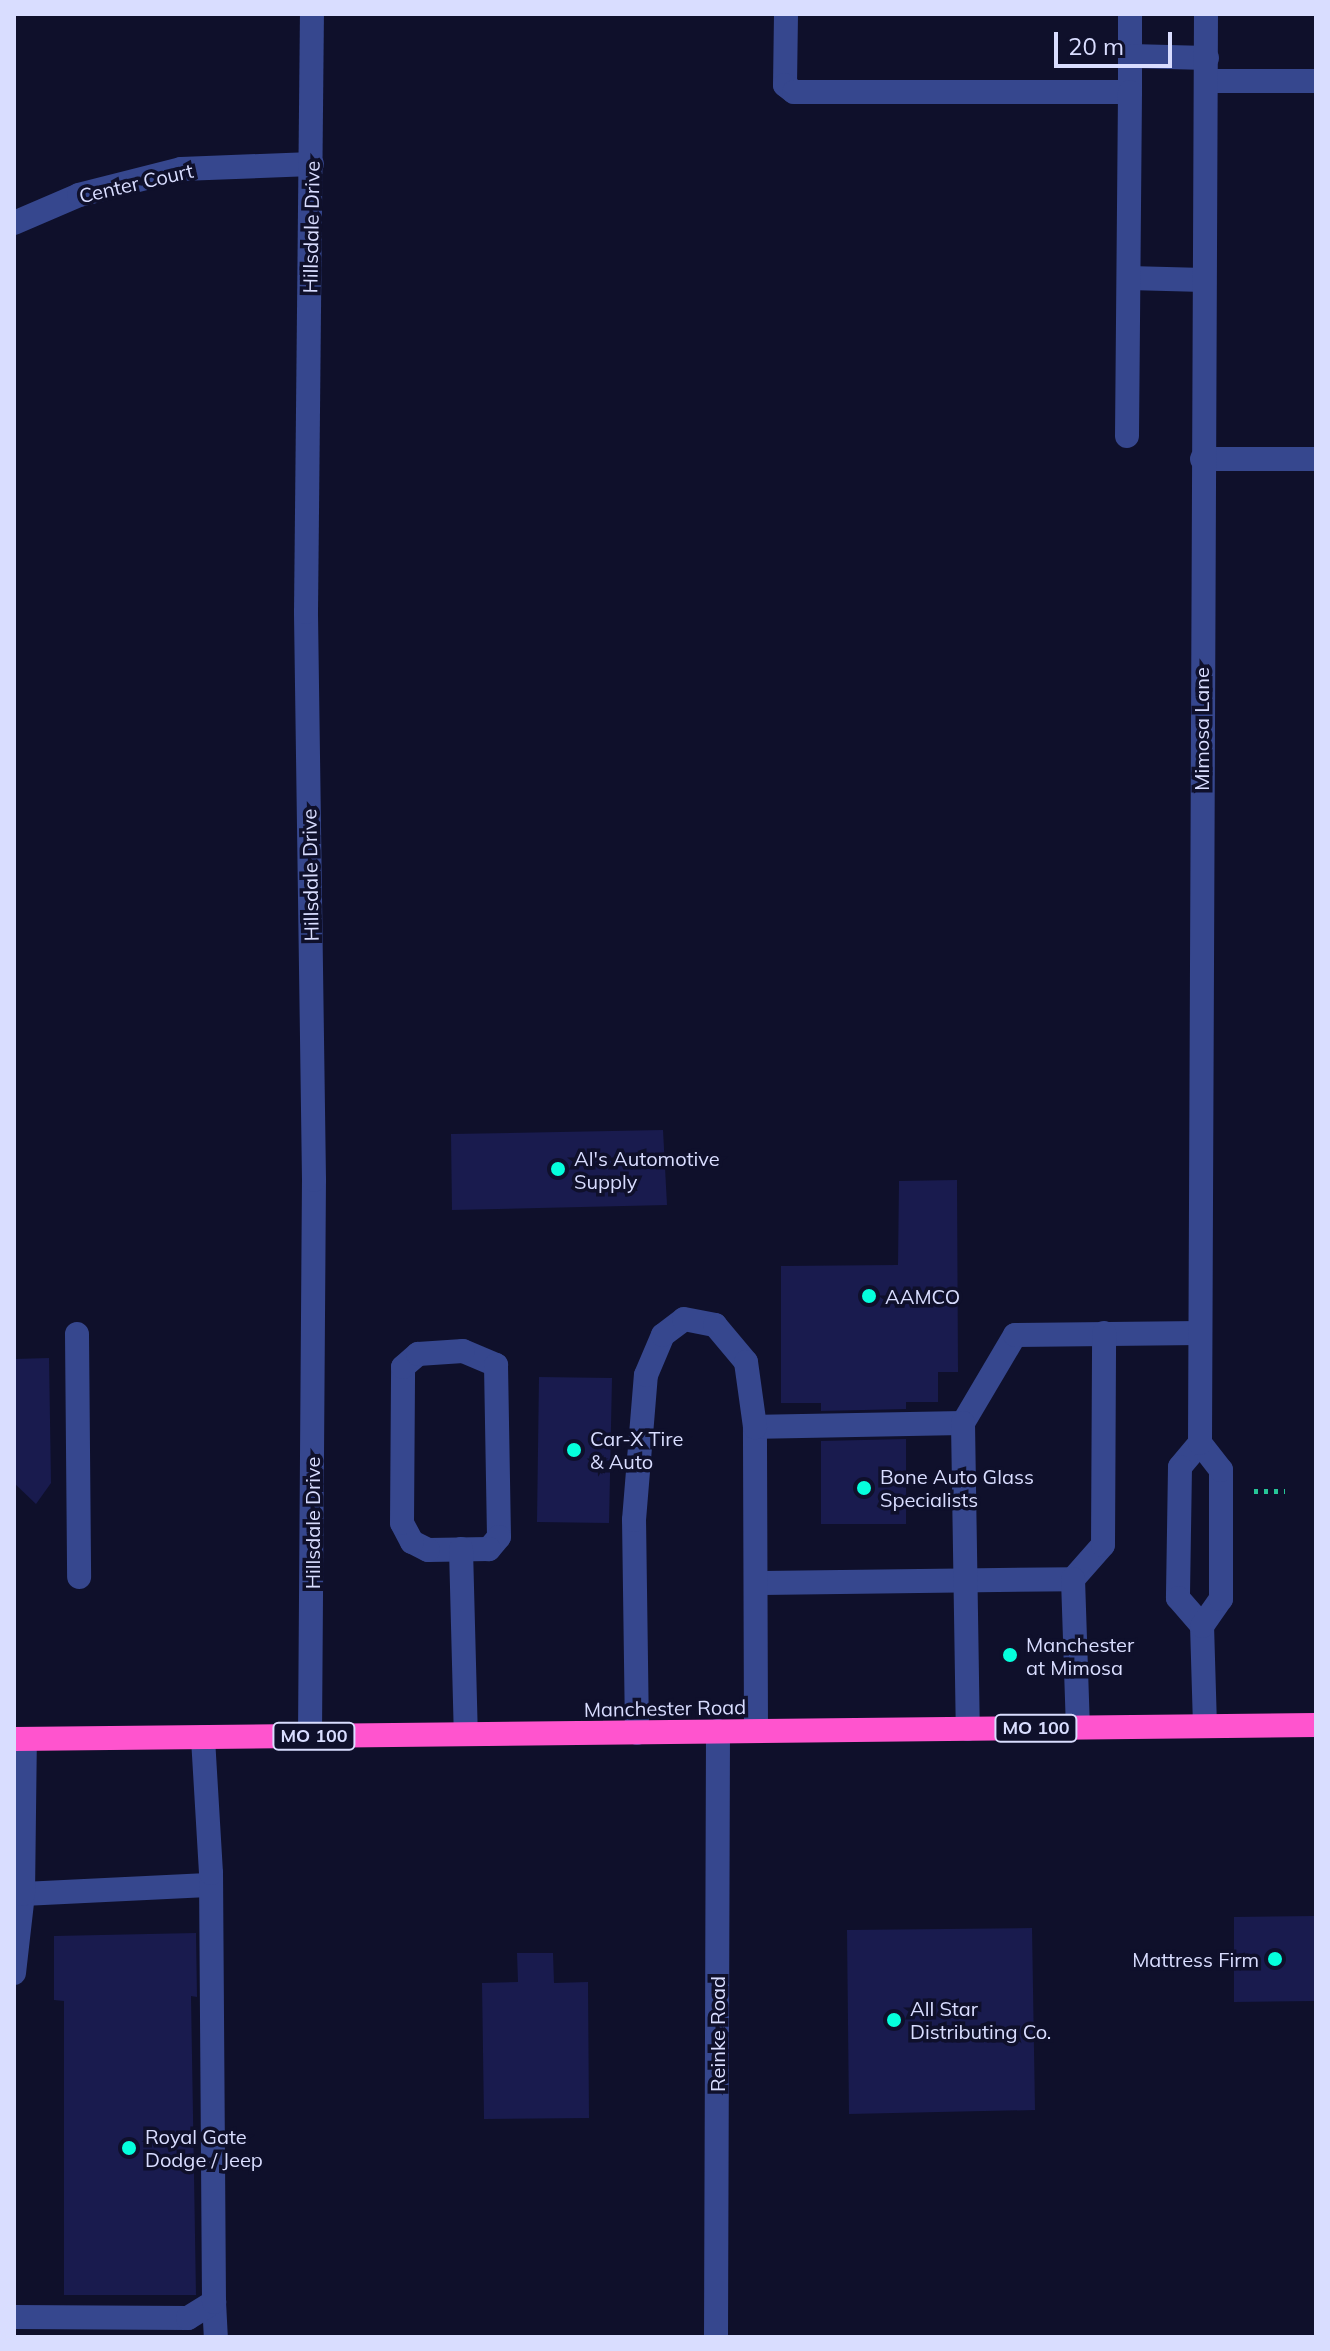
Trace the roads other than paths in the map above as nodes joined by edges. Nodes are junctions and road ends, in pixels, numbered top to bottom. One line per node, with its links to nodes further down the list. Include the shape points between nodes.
1 (312, 14): 9 (street, Hillsdale Drive)
2 (786, 14): 8 (street, via 785,85 794,92)
3 (1130, 14): 5 (street)
4 (1206, 14): 6 (street, Mimosa Lane)
5 (1131, 56): 6 (street); 8 (street)
6 (1207, 69): 7 (street); 12 (street, Mimosa Lane)
7 (1316, 81)
8 (1130, 92): 11 (street)
9 (312, 164): 10 (street, Center Court, via 181,169 79,195); 36 (street, Hillsdale Drive, via 306,612 314,1180)
10 (14, 223)
11 (1129, 278): 12 (street); 13 (street)
12 (1204, 280): 14 (street, Mimosa Lane)
13 (1127, 436)
14 (1202, 459): 15 (street); 17 (street, Mimosa Lane)
15 (1316, 459)
16 (1104, 1333): 17 (street); 19 (street, via 1015,1335); 24 (street, via 1103,1545)
17 (1200, 1333): 21 (street, Mimosa Lane)
18 (77, 1334): 23 (street)
19 (963, 1423): 20 (street); 25 (street)
20 (755, 1427): 26 (street); 34 (street, via 746,1362 715,1325 684,1319 663,1335 646,1375 634,1520)
21 (1200, 1443): 27 (street, via 1221,1470 1221,1599); 27 (street, via 1180,1467 1178,1598)
22 (461, 1549): 22 (street, via 489,1549 499,1537 496,1365 463,1351 418,1354 403,1367 402,1523 412,1542 428,1550); 35 (street)
23 (79, 1577)
24 (1073, 1579): 25 (street); 30 (street)
25 (963, 1581): 26 (street); 31 (street)
26 (756, 1583): 33 (street)
27 (1202, 1626): 29 (street)
28 (1316, 1725): 29 (highway, Manchester Road / MO 100)
29 (1205, 1726): 30 (highway, Manchester Road / MO 100)
30 (1078, 1727): 31 (highway, Manchester Road / MO 100)
31 (968, 1729): 33 (highway, Manchester Road / MO 100)
32 (718, 1731): 33 (highway, Manchester Road / MO 100); 34 (highway, Manchester Road / MO 100); 46 (street, Reinke Road)
33 (756, 1731)
34 (637, 1733): 35 (highway, Manchester Road / MO 100)
35 (466, 1734): 36 (highway, Manchester Road / MO 100)
36 (310, 1736): 37 (highway, Manchester Road / MO 100)
37 (203, 1737): 38 (highway, Manchester Road / MO 100); 39 (street)
38 (19, 1739): 40 (street)
39 (208, 1885): 40 (street); 43 (street)
40 (23, 1894): 41 (street)
41 (18, 1922): 42 (street)
42 (14, 1973)
43 (214, 2302): 44 (street, via 188,2318); 45 (street)
44 (14, 2317)
45 (216, 2337)
46 (716, 2337)

